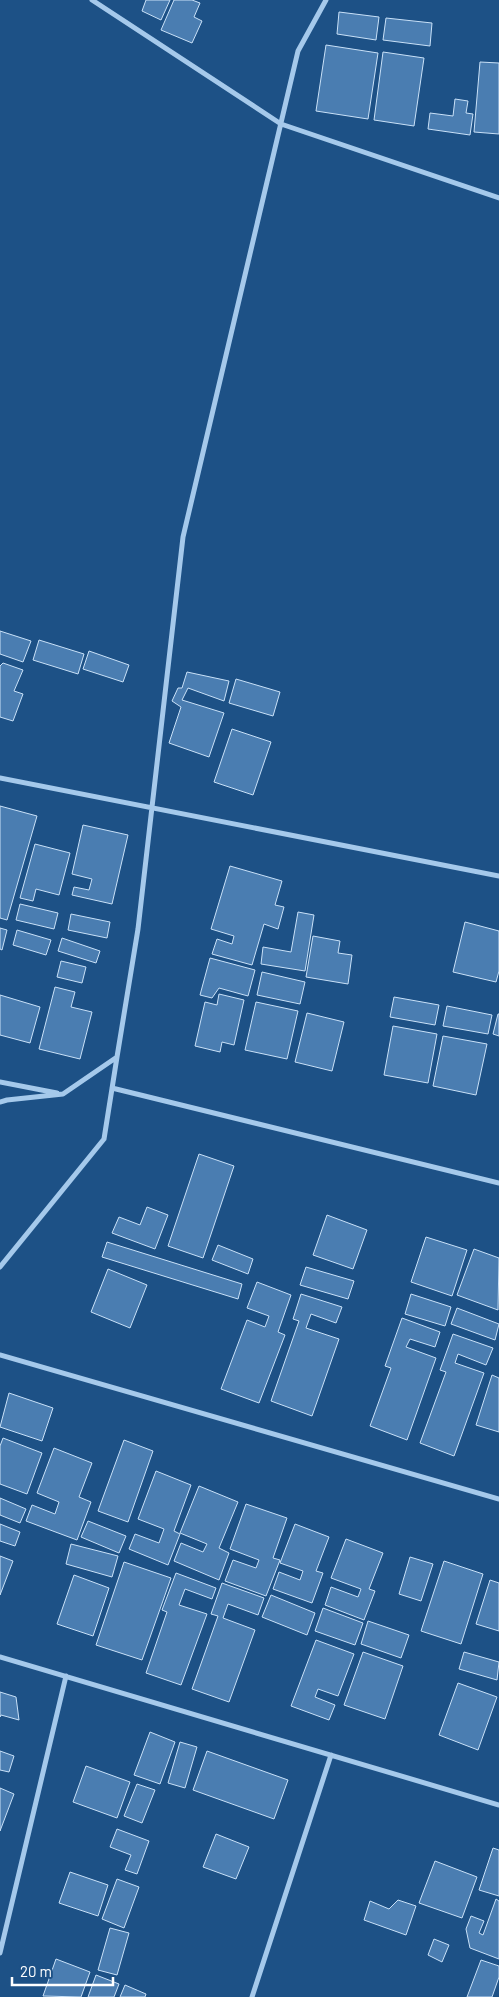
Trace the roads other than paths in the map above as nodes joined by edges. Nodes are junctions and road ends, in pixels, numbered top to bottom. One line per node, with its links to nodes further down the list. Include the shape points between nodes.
1 (92, 0): 3 (street)
2 (326, 0): 3 (street, via 298,51)
3 (281, 124): 4 (street); 6 (street, via 183,538)
4 (499, 198)
5 (0, 778): 6 (street)
6 (152, 808): 7 (street); 8 (street, via 138,929)
7 (499, 876)
8 (117, 1057): 10 (street); 11 (street)
9 (0, 1082): 11 (street)
10 (112, 1088): 13 (street); 14 (street, via 104,1139)
11 (63, 1094): 12 (street)
12 (0, 1102)
13 (499, 1183)
14 (0, 1267)
15 (0, 1355): 16 (street)
16 (499, 1499)
17 (0, 1657): 18 (street)
18 (66, 1676): 19 (street); 21 (street)
19 (331, 1755): 20 (street); 22 (street)
20 (499, 1805)
21 (0, 1953)
22 (252, 1997)

